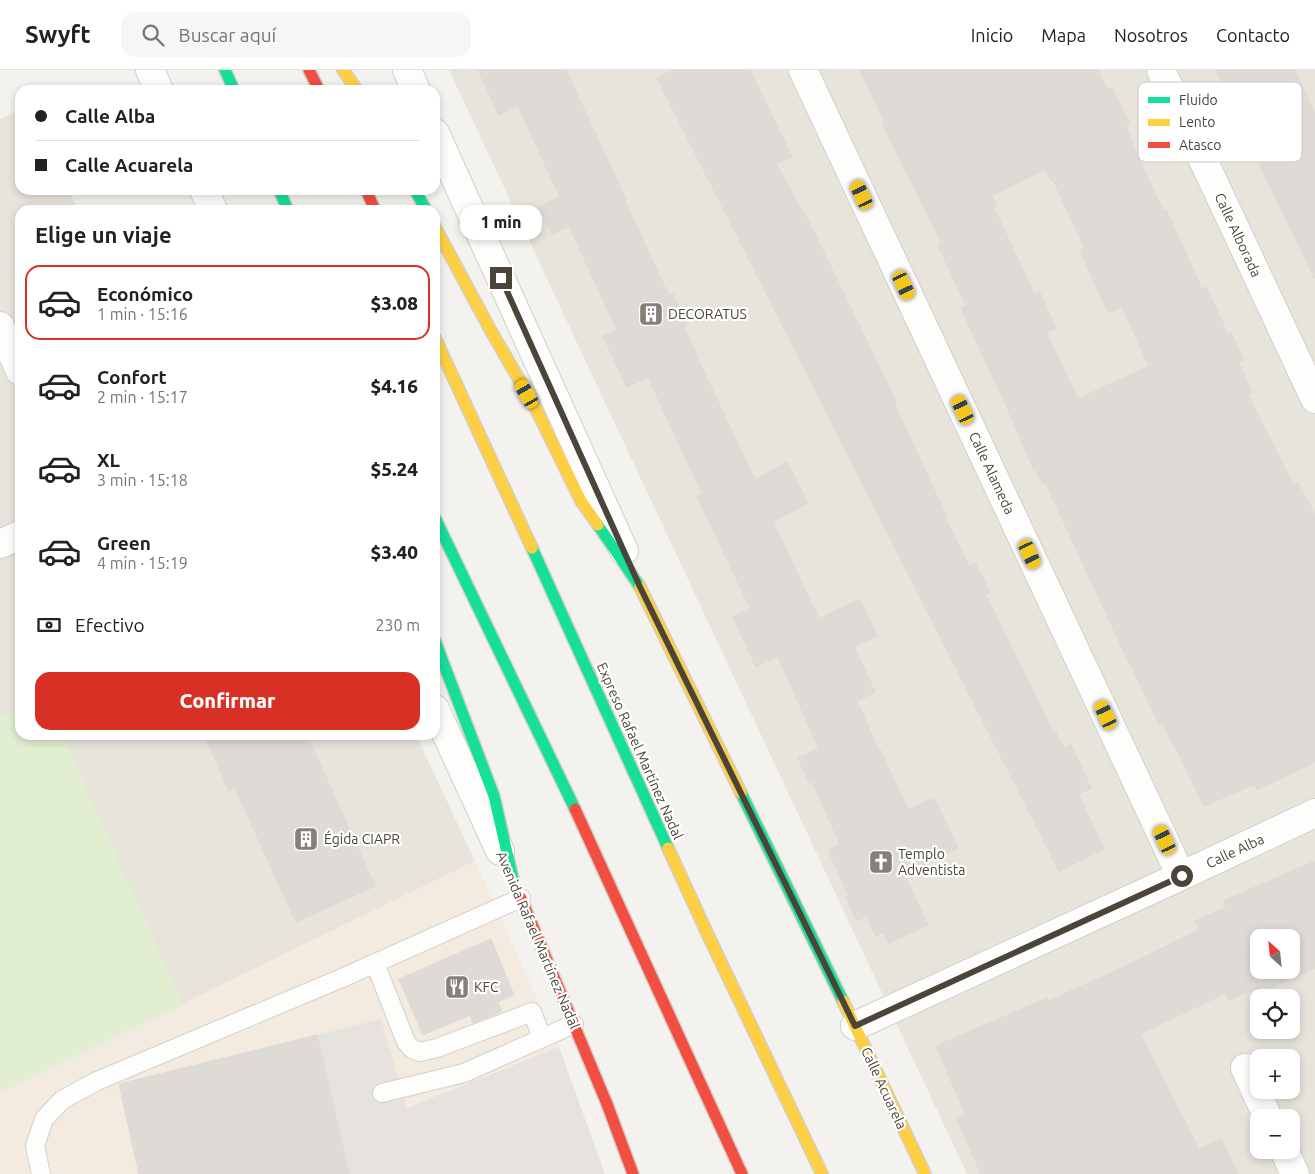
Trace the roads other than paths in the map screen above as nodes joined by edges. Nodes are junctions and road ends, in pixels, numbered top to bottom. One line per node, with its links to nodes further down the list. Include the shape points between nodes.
1 (150, 70): 9 (street)
2 (225, 70): 10 (main road)
3 (309, 70): 11 (main road)
4 (343, 70): 12 (main road)
5 (407, 70): 13 (street)
6 (803, 70): 28 (street, Calle Alameda)
7 (1161, 70): 8 (street, Calle Alborada)
8 (1167, 82)
9 (157, 85)
10 (232, 85)
11 (316, 85)
12 (354, 85)
13 (414, 85)
14 (440, 144): 24 (street, Calle Acuarela)
15 (1204, 162): 20 (street, Calle Alborada)
16 (440, 236): 24 (main road, via 582,501)
17 (0, 326): 19 (street)
18 (440, 349): 41 (main road, Expreso Rafael Martínez Nadal, via 708,935)
19 (15, 360)
20 (1315, 399)
21 (440, 528): 40 (main road, via 584,826)
22 (15, 537): 23 (street)
23 (0, 544)
24 (640, 587): 32 (main road, Calle Acuarela)
25 (440, 654): 29 (main road, via 494,796)
26 (440, 720): 29 (street, Avenida Rafael Martínez Nadal)
27 (1315, 813): 28 (street, Calle Alba)
28 (1182, 876): 32 (street, Calle Alba)
29 (517, 889): 30 (lane); 31 (main road, Avenida Rafael Martínez Nadal)
30 (375, 964): 33 (lane, via 406,1042 412,1049 420,1052 437,1048 532,1012); 38 (lane, via 97,1081 62,1100 44,1119 35,1146)
31 (574, 1024): 33 (lane); 39 (main road, Avenida Rafael Martínez Nadal)
32 (855, 1026): 42 (main road, Calle Acuarela)
33 (542, 1038): 35 (lane, via 464,1073)
34 (1245, 1068): 36 (street)
35 (382, 1093)
36 (1264, 1109)
37 (1288, 1159): 43 (street)
38 (41, 1174)
39 (633, 1174)
40 (742, 1174)
41 (822, 1174)
42 (925, 1174)
43 (1295, 1174)

